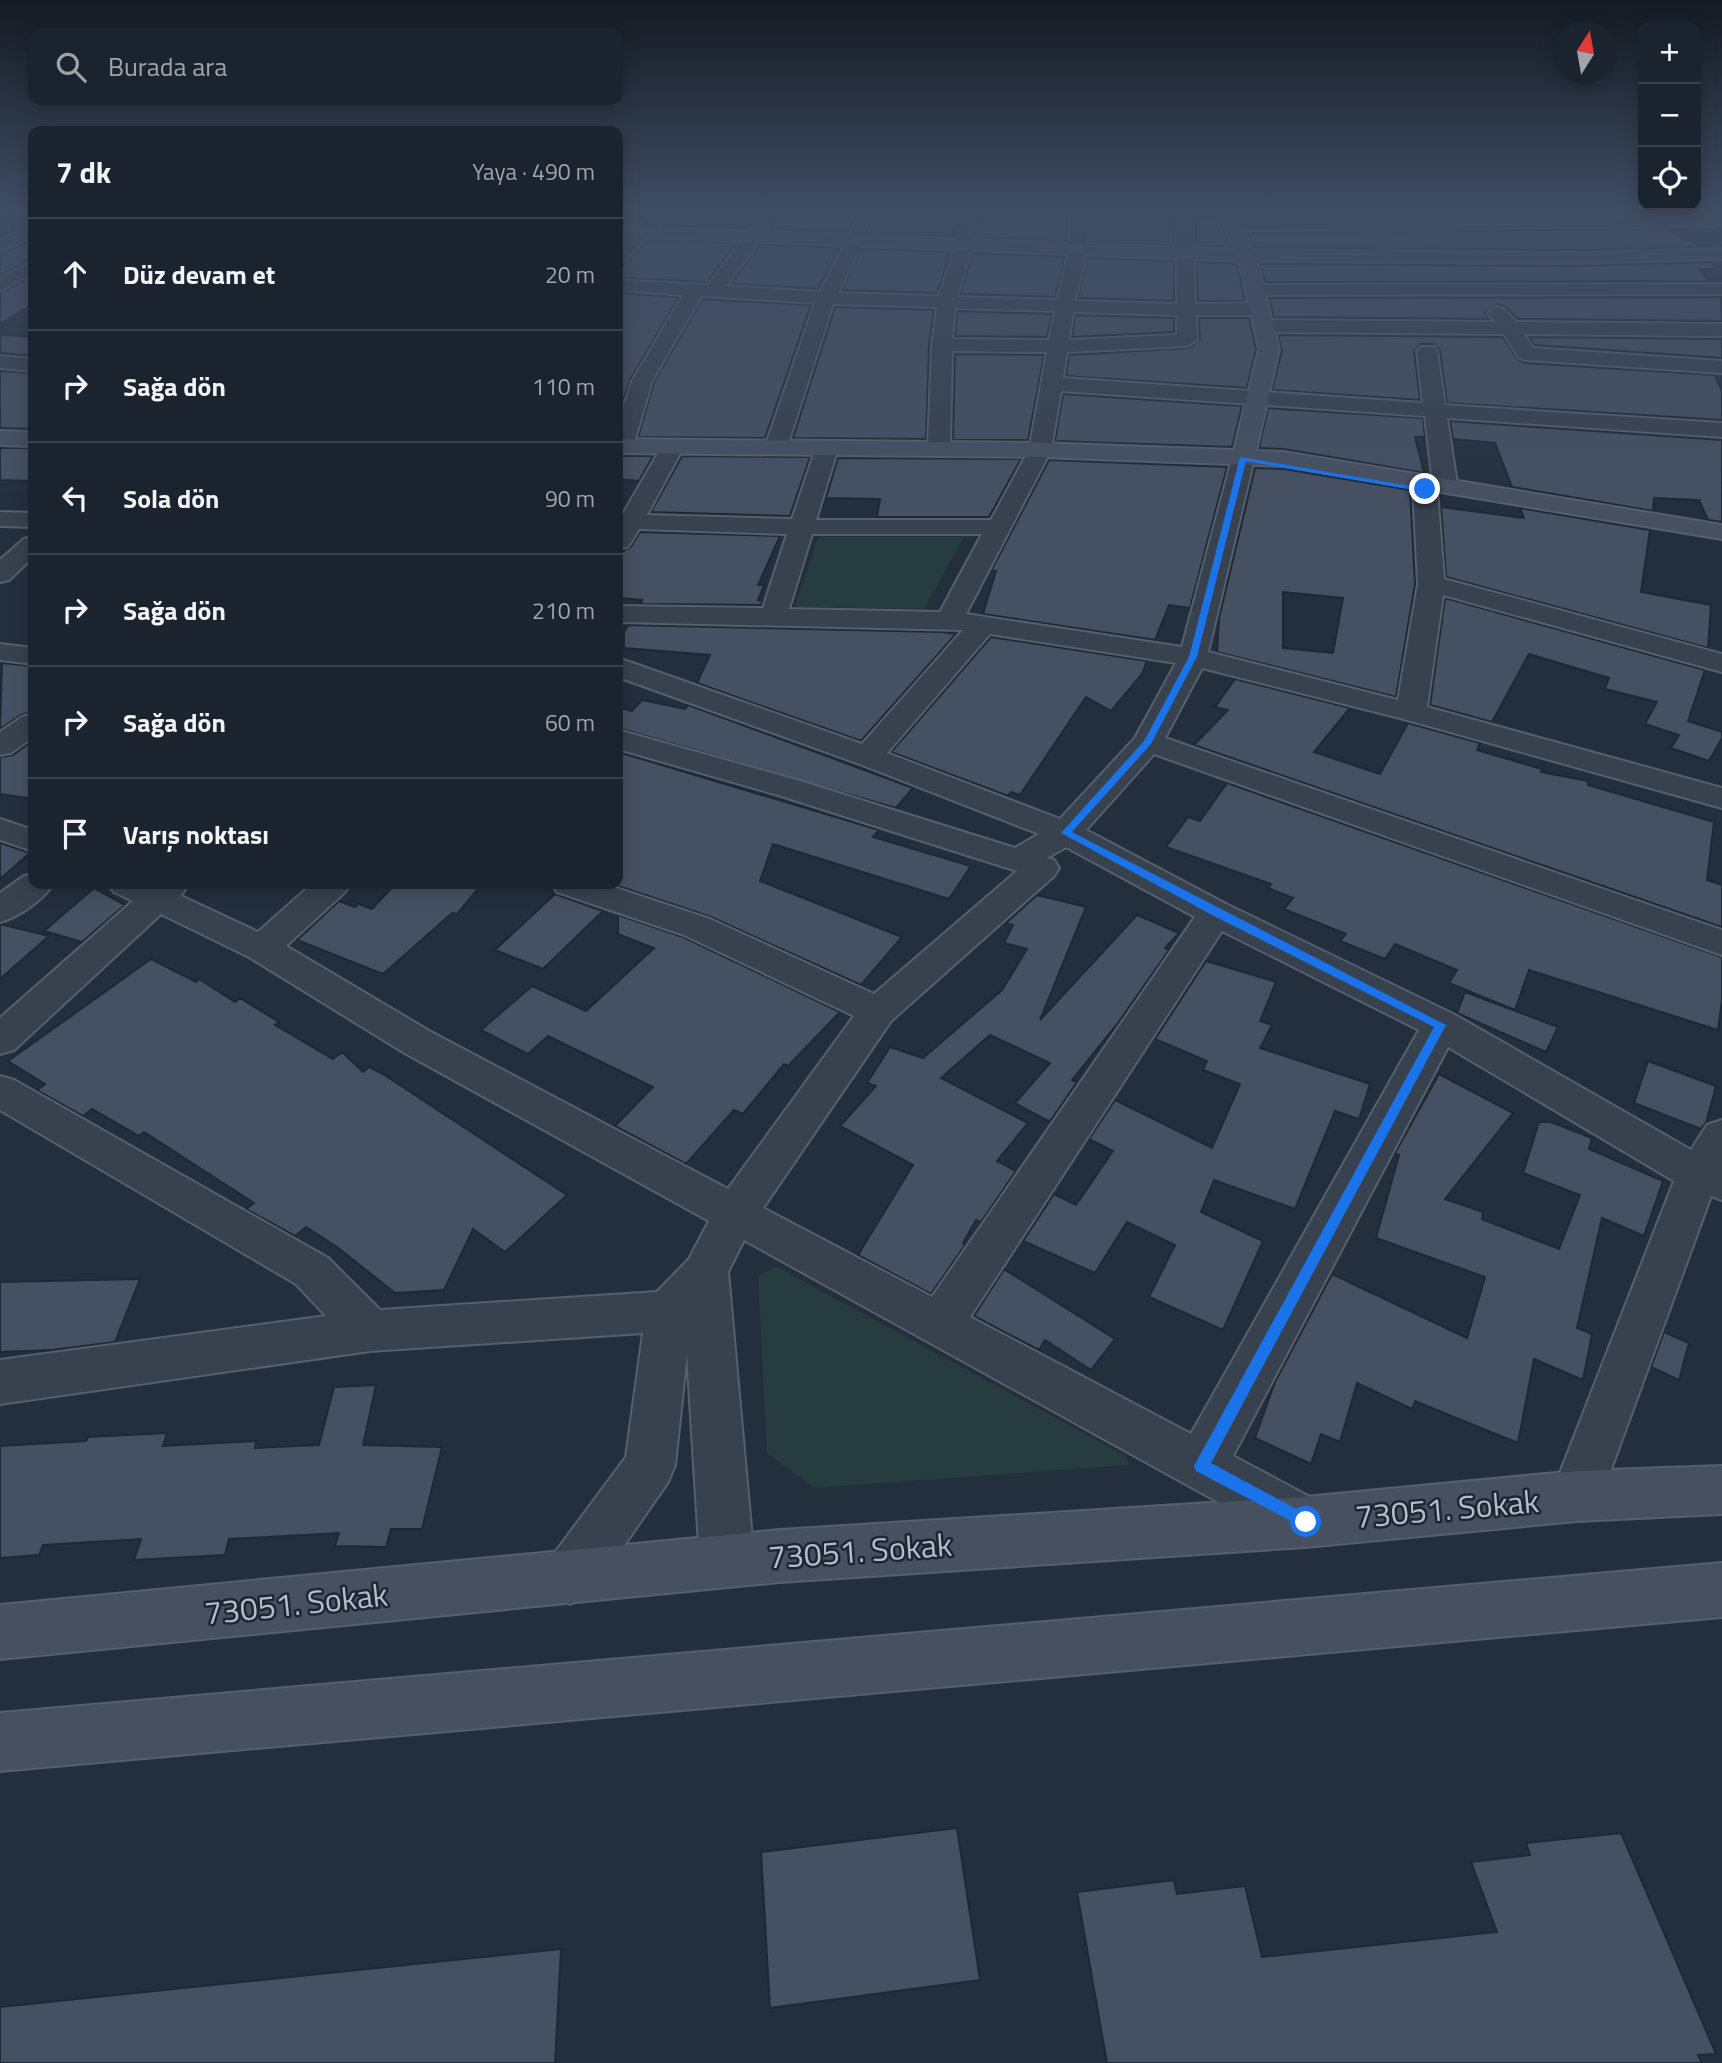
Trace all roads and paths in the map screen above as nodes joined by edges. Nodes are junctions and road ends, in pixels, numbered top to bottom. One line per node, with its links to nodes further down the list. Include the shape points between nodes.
1 (692, 308): 23 (street, via 642,381)
2 (823, 308): 28 (street)
3 (946, 308): 13 (street)
4 (1065, 308): 14 (street)
5 (1134, 308): 10 (street)
6 (1250, 308): 10 (street)
7 (1260, 308): 20 (main road, via 1276,349)
8 (1264, 308): 11 (street)
9 (1492, 308): 11 (street)
10 (1186, 310): 14 (street, via 1187,341)
11 (1510, 327): 12 (street); 17 (street)
12 (1722, 330)
13 (942, 345): 14 (street); 30 (street)
14 (1059, 346): 19 (street)
15 (1452, 352): 21 (street, via 1420,351)
16 (1502, 353): 17 (street)
17 (1526, 354): 18 (street)
18 (1722, 367)
19 (1053, 384): 20 (street); 31 (street)
20 (1260, 396): 21 (street); 32 (main road)
21 (1435, 410): 22 (street); 33 (street)
22 (1722, 430)
23 (623, 437)
24 (0, 438): 25 (main road)
25 (28, 439)
26 (623, 446): 27 (main road)
27 (673, 446): 28 (main road); 36 (street)
28 (776, 447): 29 (main road)
29 (827, 447): 30 (main road); 37 (street)
30 (939, 449): 31 (main road)
31 (1040, 450): 32 (main road); 38 (street)
32 (1243, 459): 33 (main road); 50 (street)
33 (1435, 487): 39 (main road); 40 (main road); 43 (street)
34 (0, 519): 35 (street)
35 (28, 520)
36 (624, 521): 37 (street)
37 (803, 527): 38 (street); 45 (street)
38 (996, 527): 46 (street)
39 (1722, 532)
40 (1722, 544)
41 (28, 549): 42 (street)
42 (0, 574)
43 (1431, 584): 51 (street); 53 (street)
44 (623, 614): 45 (street)
45 (774, 618): 46 (street)
46 (949, 620): 47 (street)
47 (984, 624): 50 (street); 58 (street)
48 (0, 652): 49 (street)
49 (28, 655)
50 (1193, 657): 53 (street); 56 (street)
51 (1722, 663)
52 (623, 669): 58 (street)
53 (1411, 712): 59 (street)
54 (28, 726): 57 (street)
55 (623, 741): 63 (street)
56 (1148, 742): 61 (street); 70 (street)
57 (0, 746)
58 (868, 756): 61 (street)
59 (1722, 798)
60 (0, 829): 62 (street)
61 (1066, 833): 63 (street); 69 (street)
62 (28, 839)
63 (1018, 860): 72 (street, via 1042,868)
64 (29, 889): 68 (street)
65 (151, 889): 71 (street); 74 (street)
66 (327, 889): 71 (street)
67 (584, 889): 72 (street, via 697,928)
68 (0, 910)
69 (1216, 913): 73 (street); 81 (street)
70 (1722, 943)
71 (262, 948): 78 (street, via 417,1042)
72 (878, 1011): 78 (street)
73 (1441, 1025): 77 (street); 84 (street)
74 (0, 1040)
75 (0, 1091): 82 (street, via 312,1271)
76 (1722, 1136): 77 (street)
77 (1710, 1179): 86 (street)
78 (735, 1214): 79 (street); 81 (street)
79 (705, 1272): 80 (street); 88 (street)
80 (669, 1311): 82 (street); 89 (street, via 650,1465)
81 (939, 1326): 84 (street)
82 (370, 1331): 83 (street)
83 (0, 1382)
84 (1201, 1466): 87 (street)
85 (1722, 1490): 86 (main road, 73051. Sokak)
86 (1577, 1496): 87 (main road, 73051. Sokak)
87 (1306, 1522): 88 (main road, 73051. Sokak)
88 (727, 1561): 89 (main road, 73051. Sokak)
89 (570, 1577): 91 (main road, 73051. Sokak)
90 (1722, 1590): 92 (main road)
91 (0, 1632)
92 (0, 1742)

